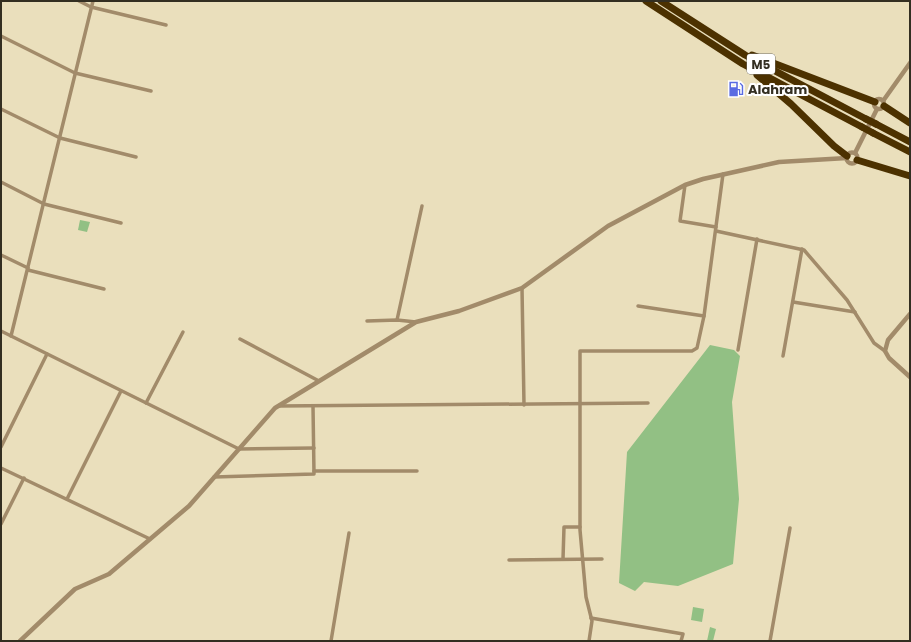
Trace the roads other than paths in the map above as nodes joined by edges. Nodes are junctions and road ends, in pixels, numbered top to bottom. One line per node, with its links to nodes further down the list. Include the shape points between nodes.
1 (79, 1): 5 (street)
2 (93, 1): 5 (street)
3 (646, 1): 10 (highway, M5)
4 (661, 1): 8 (highway, M5)
5 (91, 7): 6 (street); 11 (street)
6 (166, 25)
7 (1, 36): 11 (street)
8 (731, 46): 13 (highway); 17 (highway, M5, bridge, via 805,88)
9 (910, 63): 13 (street)
10 (742, 64): 18 (highway, M5, bridge); 20 (highway, via 791,104)
11 (76, 73): 12 (street); 16 (street)
12 (151, 91)
13 (880, 104): 15 (highway); 21 (street)
14 (1, 109): 16 (street)
15 (910, 123)
16 (60, 138): 19 (street); 26 (street)
17 (910, 142)
18 (910, 152)
19 (136, 157)
20 (847, 157): 21 (street, via 850,153); 21 (street, via 851,163); 22 (street, via 779,162)
21 (856, 157): 23 (highway)
22 (723, 174): 25 (street); 29 (street)
23 (910, 176)
24 (1, 182): 26 (street)
25 (685, 186): 29 (street, via 680,221); 34 (street, via 608,226)
26 (44, 204): 28 (street); 33 (street)
27 (422, 206): 41 (street)
28 (120, 223)
29 (716, 229): 30 (street); 40 (street)
30 (757, 240): 31 (street); 48 (street)
31 (802, 249): 36 (street); 38 (street)
32 (1, 255): 33 (street)
33 (28, 269): 35 (street); 46 (street)
34 (522, 288): 43 (street, via 458,311); 58 (street)
35 (104, 289)
36 (793, 302): 38 (street); 51 (street)
37 (638, 306): 40 (street)
38 (855, 312): 49 (street, via 874,343)
39 (910, 314): 49 (street, via 888,340)
40 (704, 316): 57 (street, via 699,344 692,351 580,351)
41 (397, 320): 42 (street); 43 (street)
42 (367, 321)
43 (416, 322): 53 (street)
44 (1, 331): 46 (street)
45 (184, 332): 55 (street)
46 (11, 336): 50 (street)
47 (240, 339): 53 (street)
48 (738, 350)
49 (885, 351): 52 (street)
50 (46, 354): 54 (street); 61 (street)
51 (783, 356)
52 (910, 377)
53 (319, 381): 59 (street)
54 (121, 391): 55 (street); 69 (street)
55 (146, 403): 63 (street)
56 (648, 403): 57 (street)
57 (580, 404): 58 (street); 71 (street)
58 (524, 405): 60 (street)
59 (278, 406): 60 (street); 63 (street)
60 (313, 406): 62 (street)
61 (1, 447)
62 (314, 448): 63 (street); 65 (street)
63 (239, 449): 67 (street)
64 (1, 468): 68 (street)
65 (314, 471): 66 (street); 67 (street, via 314,474)
66 (417, 471)
67 (214, 477): 74 (street, via 189,506)
68 (24, 478): 69 (street); 70 (street)
69 (67, 499): 74 (street)
70 (1, 524)
71 (580, 527): 75 (street); 78 (street, via 564,527)
72 (790, 528): 84 (street)
73 (349, 533): 81 (street)
74 (150, 539): 80 (street, via 109,574 75,589)
75 (583, 559): 76 (street); 78 (street); 79 (street, via 586,597)
76 (602, 559)
77 (509, 560): 78 (street)
78 (563, 560)
79 (591, 618): 82 (street); 83 (street, via 683,634)
80 (20, 641)
81 (331, 641)
82 (589, 641)
83 (681, 641)
84 (770, 641)

